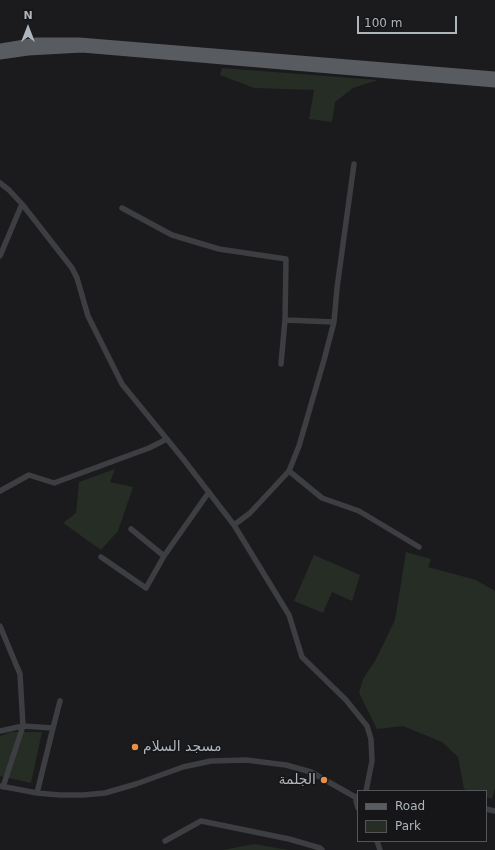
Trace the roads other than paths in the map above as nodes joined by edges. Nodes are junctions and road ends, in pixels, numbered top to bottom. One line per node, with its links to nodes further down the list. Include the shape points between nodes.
1 (0, 48): 3 (main road, via 37,42 79,42)
2 (0, 55): 4 (main road, via 35,50 82,48)
3 (495, 76)
4 (495, 83)
5 (354, 164): 11 (street)
6 (0, 183): 7 (street)
7 (22, 204): 9 (street); 13 (street, via 72,268 88,316 122,384)
8 (122, 208): 10 (street, via 172,235 219,249 286,259)
9 (0, 256)
10 (285, 320): 11 (street); 12 (street)
11 (334, 322): 14 (street, via 299,446)
12 (282, 364)
13 (167, 439): 15 (street, via 54,483 29,475); 16 (street)
14 (289, 471): 17 (street, via 250,513); 19 (street, via 322,498 359,511)
15 (0, 491)
16 (209, 492): 17 (street); 20 (street)
17 (234, 525): 28 (street, via 289,615 302,656 346,700 367,726 372,761)
18 (131, 529): 20 (street)
19 (419, 547)
20 (164, 556): 21 (street, via 146,588)
21 (101, 557)
22 (0, 626): 24 (street, via 20,674)
23 (60, 701): 25 (street)
24 (23, 726): 25 (street); 26 (street); 27 (street)
25 (53, 728): 29 (street)
26 (0, 731)
27 (2, 786): 29 (street)
28 (366, 790)
29 (37, 793): 30 (street, via 105,793 183,767 211,761 246,760 286,765 311,772)
30 (357, 797)
31 (165, 841): 32 (street, via 201,821 289,839)
32 (322, 850)

